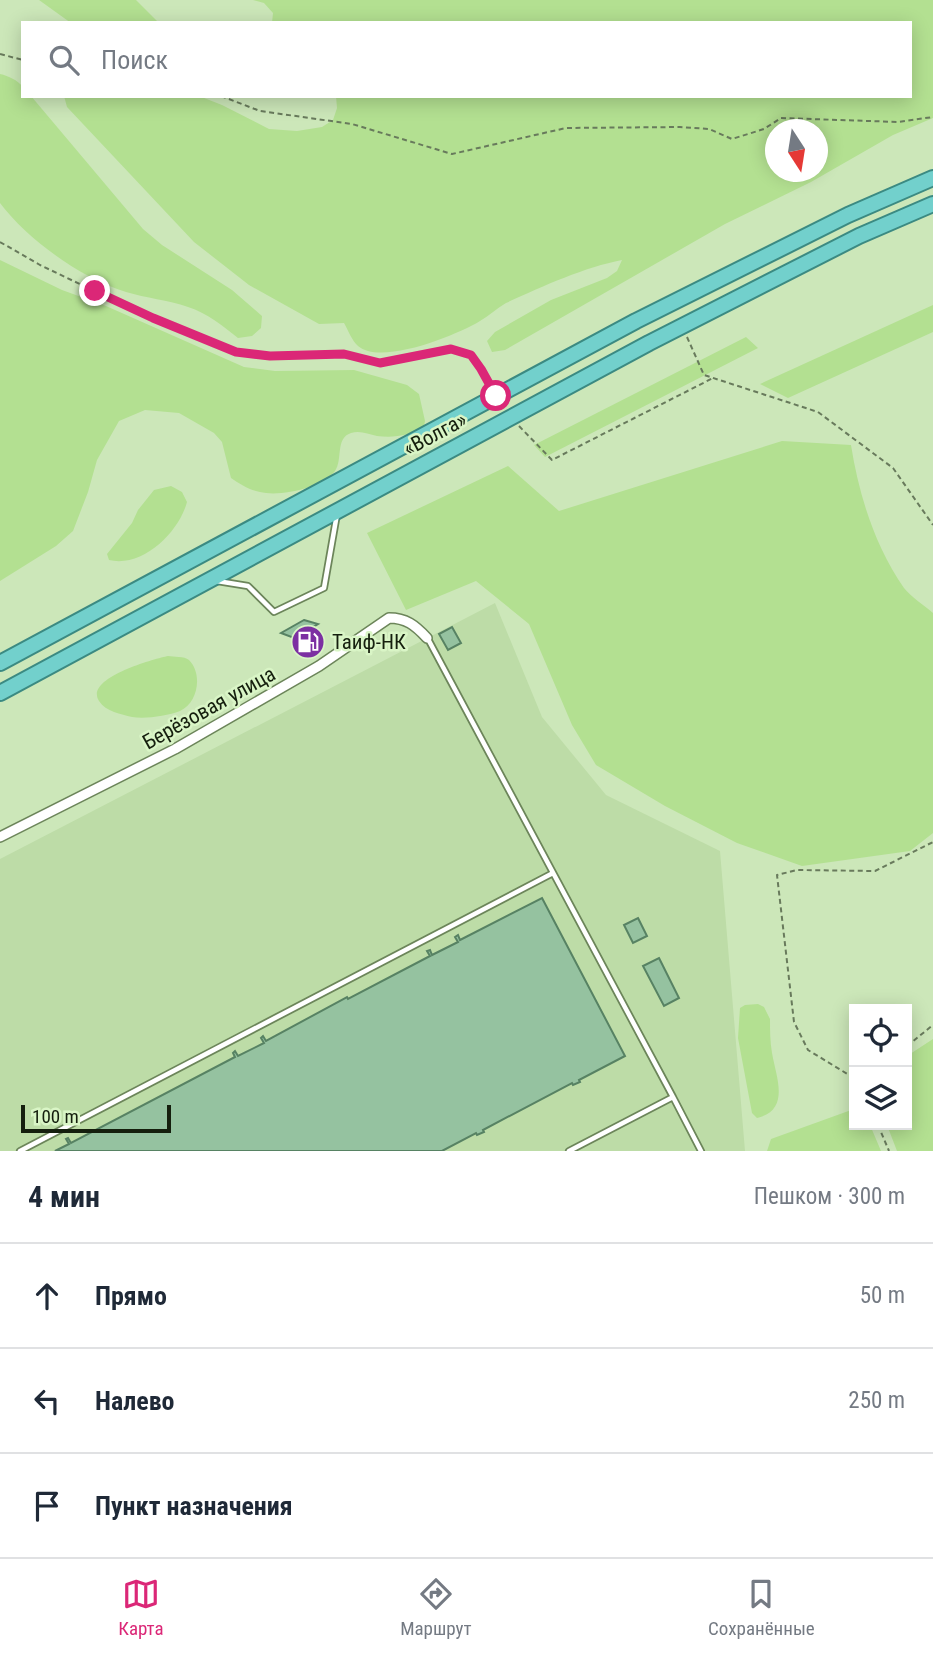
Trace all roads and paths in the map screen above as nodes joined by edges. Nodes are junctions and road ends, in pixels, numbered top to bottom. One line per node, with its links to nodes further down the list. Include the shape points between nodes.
1 (0, 54): 2 (path)
2 (21, 59)
3 (226, 98): 4 (path, via 260,111 352,124 452,154 566,128 680,127 709,129 732,139 781,118 898,121)
4 (933, 117)
5 (933, 178): 10 (highway, «Волга», via 848,215)
6 (933, 204): 8 (highway, «Волга», via 859,236)
7 (0, 242): 10 (path, via 153,318 236,352 344,354 380,363 451,349 471,355)
8 (682, 326): 9 (path, via 704,375); 11 (highway, «Волга»)
9 (713, 378): 11 (path, via 552,460); 13 (path, via 818,412 893,468)
10 (496, 396): 16 (highway, «Волга»)
11 (511, 417): 12 (highway, «Волга»)
12 (338, 511): 14 (highway, «Волга»); 14 (lane, via 324,588 274,612 248,586)
13 (933, 524)
14 (209, 580): 17 (highway, «Волга»)
15 (426, 638): 18 (street, Берёзовая улица, via 416,626 389,618 319,666 174,749); 20 (lane)
16 (0, 663)
17 (0, 693)
18 (0, 837)
19 (933, 842): 23 (path, via 875,871 797,870 778,875 794,1022 808,1050)
20 (553, 873): 24 (lane); 26 (lane)
21 (933, 1025): 22 (path)
22 (912, 1042)
23 (849, 1075)
24 (673, 1097): 27 (lane); 28 (lane)
25 (880, 1130): 29 (path)
26 (20, 1151)
27 (569, 1151)
28 (701, 1151)
29 (889, 1151)

